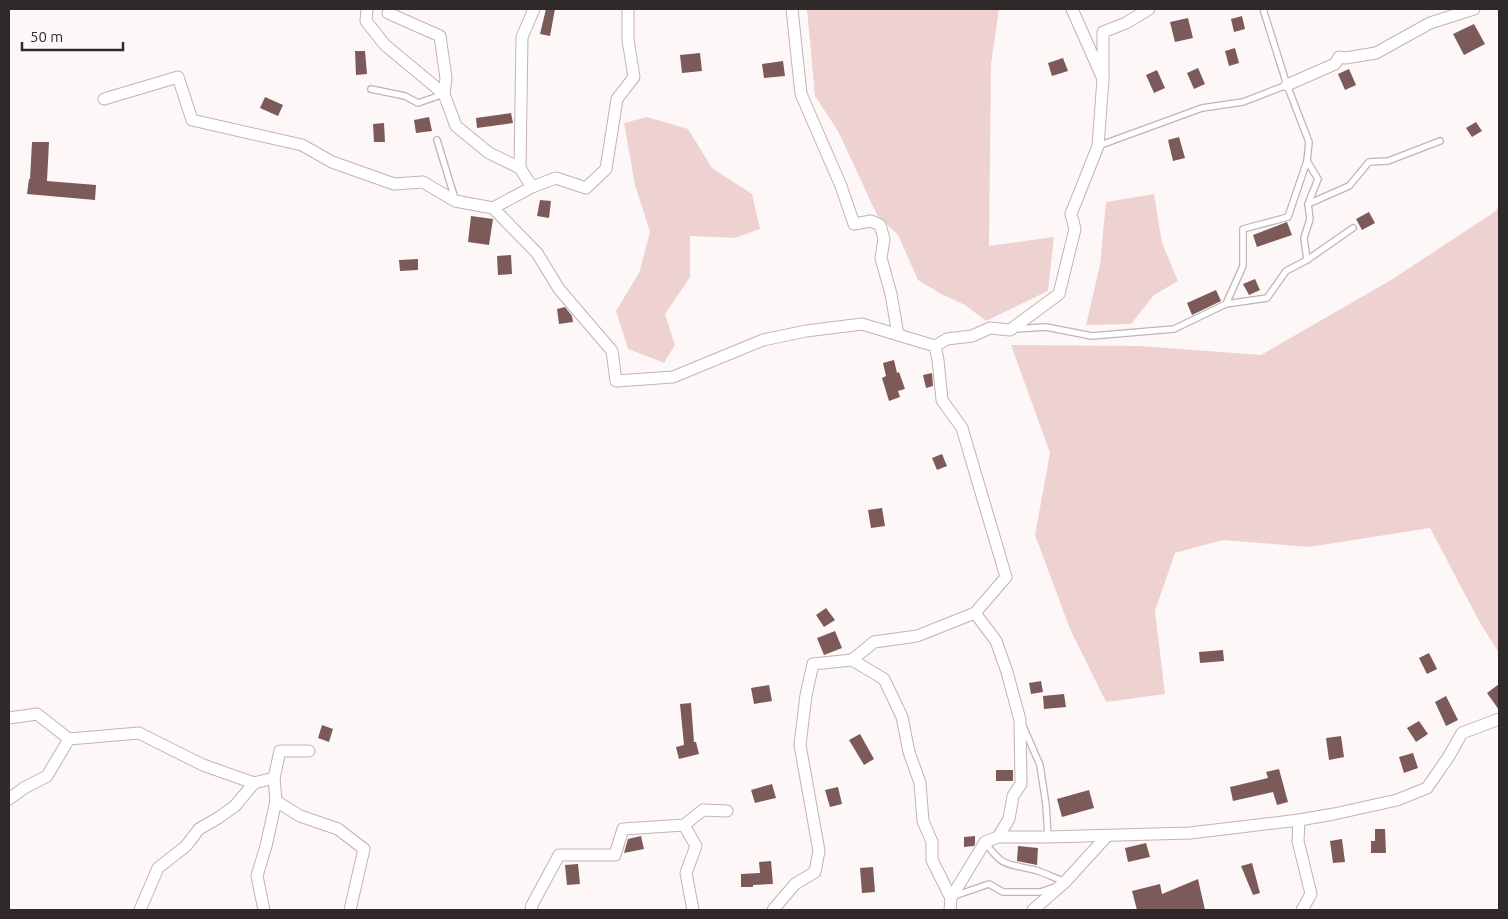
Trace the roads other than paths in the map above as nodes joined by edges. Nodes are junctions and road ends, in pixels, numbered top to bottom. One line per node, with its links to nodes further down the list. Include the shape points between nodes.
1 (367, 9): 13 (street, via 366,21 385,45)
2 (534, 9): 19 (street, via 522,37)
3 (628, 9): 20 (street, via 628,40 634,77 617,100 606,169 586,188 556,178)
4 (792, 9): 28 (street, via 801,94 854,224 871,220 880,225 884,239 880,258 891,294)
5 (1072, 9): 10 (street)
6 (1149, 9): 10 (street, via 1103,32)
7 (1263, 9): 11 (lane)
8 (1474, 9): 11 (street, via 1430,23 1376,53 1339,57 1335,64)
9 (387, 10): 13 (street, via 440,36 446,78)
10 (1103, 79): 17 (street)
11 (1287, 85): 17 (lane, via 1243,102 1202,108); 18 (lane, via 1308,142)
12 (371, 89): 13 (lane, via 405,96 418,103)
13 (444, 94): 19 (street, via 456,126 489,153)
14 (104, 99): 21 (street, via 178,77 192,120 302,145 332,162 394,184 423,182)
15 (437, 140): 21 (lane)
16 (1440, 141): 22 (lane, via 1388,161 1369,162 1349,186)
17 (1098, 146): 27 (street, via 1071,214 1075,229 1059,294)
18 (1307, 161): 22 (lane, via 1318,179); 26 (lane, via 1288,217 1243,229 1244,266)
19 (520, 168): 20 (street)
20 (532, 187): 23 (street)
21 (455, 201): 23 (street)
22 (1308, 204): 25 (lane, via 1310,219 1304,238)
23 (493, 208): 28 (street, via 537,253 559,289 612,350 616,382 673,377 763,340 806,331 862,324)
24 (1353, 228): 25 (lane)
25 (1307, 260): 26 (lane, via 1286,271 1267,298)
26 (1226, 304): 27 (lane, via 1174,329 1092,336 1046,327)
27 (1010, 330): 29 (street, via 990,328 972,336 947,339)
28 (898, 335): 29 (street)
29 (935, 346): 30 (street, via 942,400 962,428 1006,577)
30 (975, 613): 31 (street, via 917,636 874,642); 34 (street, via 996,641)
31 (852, 660): 50 (street, via 884,679 902,717 920,783 923,821 932,842 932,860); 56 (street, via 813,664 800,745 819,851 815,872 795,884)
32 (9, 718): 35 (street, via 37,714)
33 (1499, 719): 42 (street, via 1462,733 1427,788 1397,800)
34 (1020, 720): 45 (street, via 1021,784 1013,796 1009,819); 46 (lane, via 1040,766)
35 (69, 739): 38 (street, via 139,733 203,765); 39 (street, via 47,776)
36 (309, 751): 37 (street, via 280,751)
37 (274, 778): 38 (street); 40 (street)
38 (254, 783): 51 (street, via 235,806 199,829 186,846 158,868)
39 (9, 799)
40 (276, 801): 52 (street, via 257,876); 53 (street, via 300,816 338,829 364,849)
41 (727, 811): 43 (street, via 703,810)
42 (1299, 820): 44 (street, via 1190,833); 59 (street, via 1298,841 1311,894)
43 (684, 825): 54 (street, via 623,829 614,855 559,856); 55 (street, via 696,846 686,873)
44 (1106, 836): 46 (street); 48 (street)
45 (998, 837): 46 (street); 47 (street)
46 (1048, 837)
47 (984, 842): 48 (lane, via 995,857 1009,866 1036,870); 50 (street)
48 (1065, 882): 49 (lane); 58 (street)
49 (1040, 892): 50 (lane, via 1003,892 989,884); 58 (lane)
50 (951, 898): 57 (street)
51 (140, 910)
52 (264, 910)
53 (350, 910)
54 (531, 910)
55 (693, 910)
56 (773, 910)
57 (950, 910)
58 (1033, 910)
59 (1302, 910)

